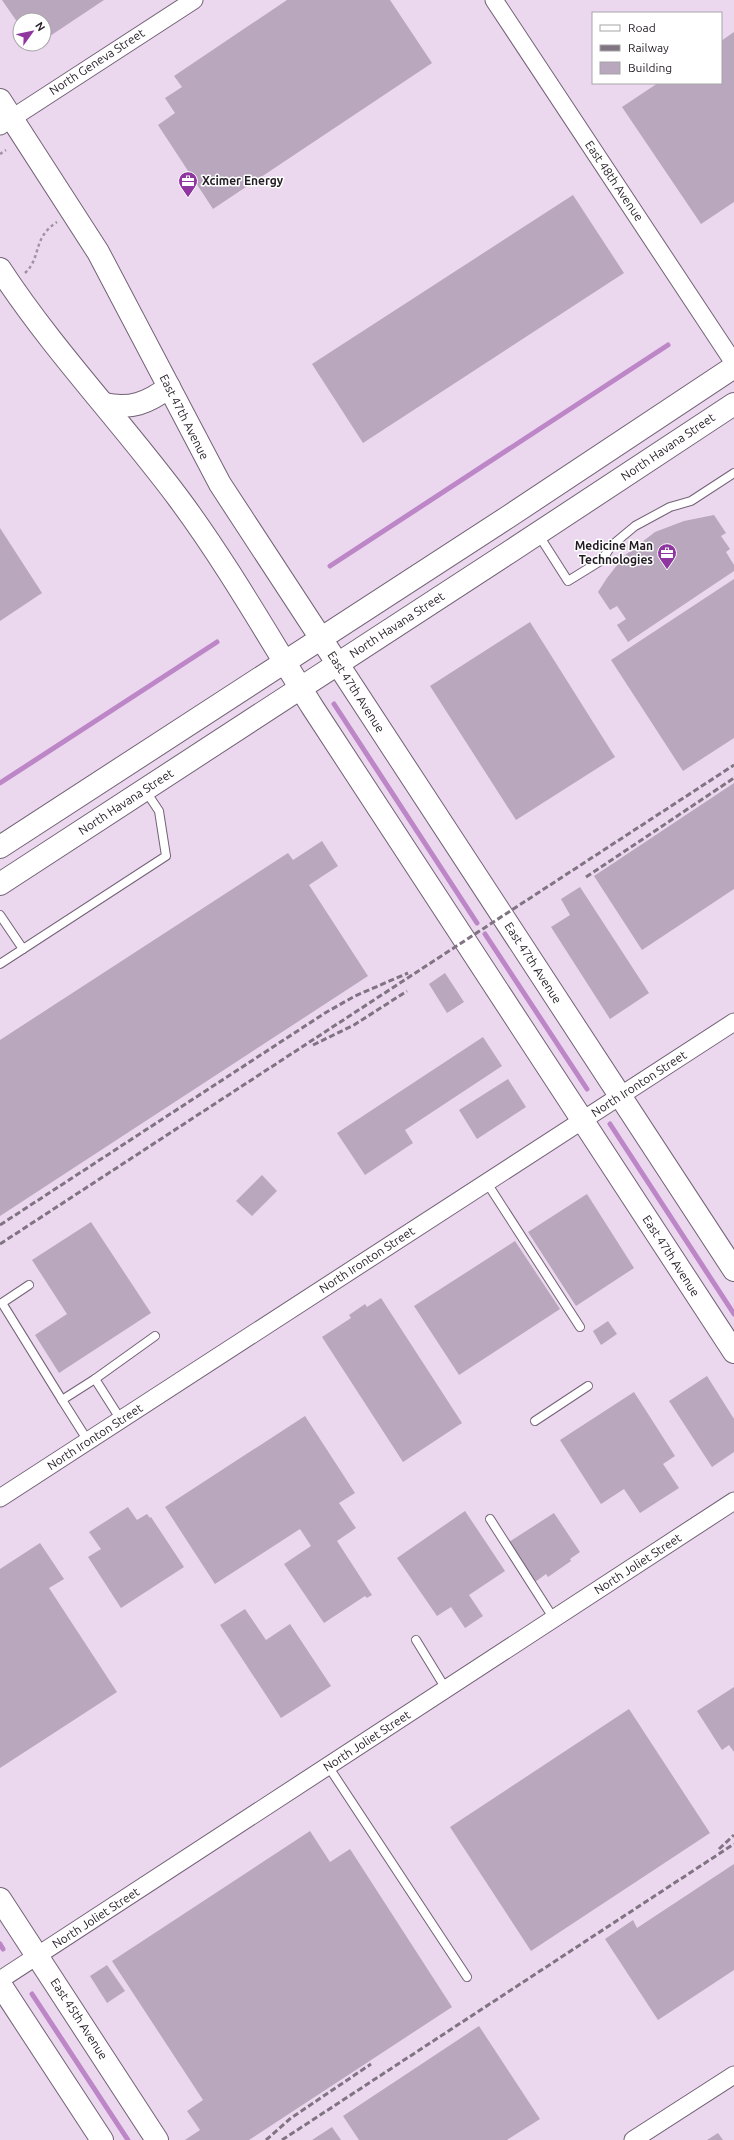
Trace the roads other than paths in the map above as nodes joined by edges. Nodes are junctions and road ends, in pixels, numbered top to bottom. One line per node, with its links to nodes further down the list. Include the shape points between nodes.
1 (194, 0): 4 (street, North Geneva Street)
2 (494, 0): 6 (street, East 48th Avenue)
3 (0, 100): 4 (main road, East 47th Avenue)
4 (6, 122): 8 (main road, East 47th Avenue, via 98,252)
5 (0, 269): 9 (main road, East 47th Avenue, via 32,316)
6 (734, 363)
7 (734, 367): 13 (main road)
8 (169, 387): 9 (main road, via 157,397 139,405 121,407); 13 (main road, East 47th Avenue, via 220,484)
9 (104, 404): 14 (main road, East 47th Avenue, via 194,520)
10 (734, 404): 12 (main road, North Havana Street)
11 (734, 473): 12 (lane, via 691,501 670,507 635,526 611,546 602,560 568,581)
12 (538, 534): 15 (main road, North Havana Street)
13 (320, 638): 14 (main road); 15 (main road, East 47th Avenue)
14 (286, 661): 16 (main road, East 47th Avenue); 18 (main road)
15 (337, 664): 16 (main road, North Havana Street); 24 (main road, East 47th Avenue)
16 (301, 688): 17 (main road, North Havana Street); 25 (main road, East 47th Avenue)
17 (144, 790): 19 (main road, North Havana Street); 21 (lane, via 159,811 166,856)
18 (0, 847)
19 (0, 884)
20 (0, 915): 21 (lane)
21 (23, 949): 22 (lane)
22 (0, 964)
23 (734, 1022): 24 (street, North Ironton Street)
24 (620, 1096): 25 (street, North Ironton Street); 27 (main road, East 47th Avenue)
25 (582, 1121): 26 (street, North Ironton Street); 31 (main road, East 47th Avenue)
26 (487, 1183): 29 (lane); 35 (street, North Ironton Street)
27 (734, 1270)
28 (29, 1285): 34 (lane, via 2,1303)
29 (580, 1327)
30 (154, 1336): 32 (lane)
31 (734, 1352)
32 (95, 1379): 34 (lane); 35 (lane)
33 (588, 1386): 36 (lane)
34 (62, 1400): 37 (lane)
35 (121, 1420): 37 (street, North Ironton Street)
36 (535, 1421)
37 (88, 1441): 38 (street, North Ironton Street)
38 (0, 1498)
39 (734, 1501): 41 (street, North Joliet Street)
40 (490, 1519): 41 (lane)
41 (554, 1619): 43 (street, North Joliet Street)
42 (416, 1640): 43 (lane)
43 (446, 1689): 44 (street, North Joliet Street)
44 (328, 1766): 46 (street, North Joliet Street); 47 (lane)
45 (0, 1899): 46 (main road, East 45th Avenue)
46 (37, 1956): 48 (street, North Joliet Street); 52 (main road, East 45th Avenue)
47 (467, 1977)
48 (0, 1980)
49 (0, 1984): 51 (main road)
50 (734, 2075): 53 (street)
51 (102, 2140)
52 (157, 2140)
53 (633, 2140)

